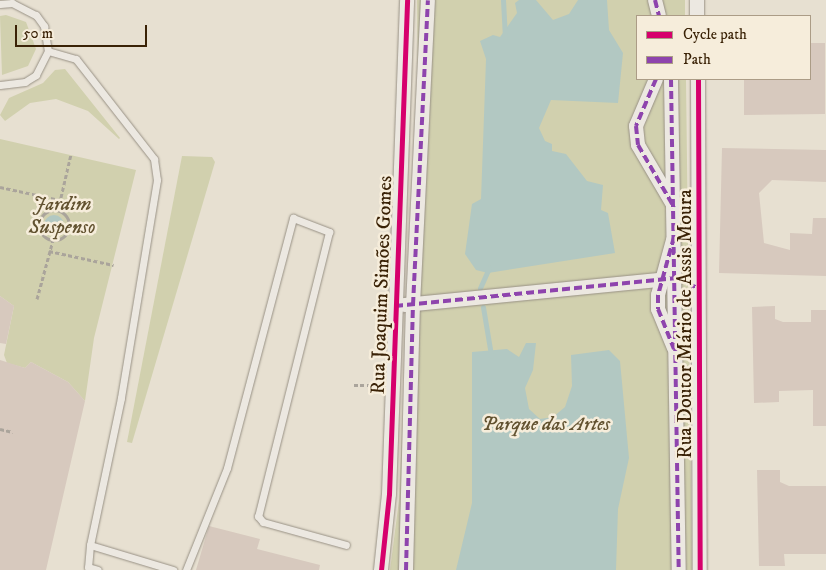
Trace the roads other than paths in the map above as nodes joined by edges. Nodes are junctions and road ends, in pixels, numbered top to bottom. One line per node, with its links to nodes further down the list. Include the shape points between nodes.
1 (21, 0): 7 (lane)
2 (407, 0): 19 (street, Rua Joaquim Simões Gomes)
3 (428, 0): 20 (street)
4 (656, 0): 8 (street)
5 (697, 0): 9 (street)
6 (0, 4): 7 (lane)
7 (25, 8): 10 (lane, via 44,26)
8 (659, 15)
9 (697, 15)
10 (48, 51): 14 (lane, via 36,75 25,82); 22 (lane, via 76,59 154,160 157,180 121,398)
11 (656, 80): 15 (street, via 636,126 638,145)
12 (671, 80): 15 (street)
13 (698, 80): 30 (street, Rua Doutor Mário de Assis Moura)
14 (0, 85)
15 (676, 209): 16 (street)
16 (676, 231): 17 (street); 18 (street)
17 (677, 278): 18 (street); 21 (street)
18 (660, 280): 20 (street); 21 (street, via 658,309)
19 (395, 306): 20 (street); 27 (street, Rua Joaquim Simões Gomes, via 389,494)
20 (412, 306): 28 (street)
21 (676, 353): 29 (street)
22 (90, 545): 24 (lane, via 88,567); 25 (lane)
23 (346, 545): 26 (lane, via 263,522 258,516 329,232 292,218 235,440)
24 (98, 570)
25 (173, 570)
26 (186, 570)
27 (381, 570)
28 (406, 570)
29 (679, 570)
30 (700, 570)

